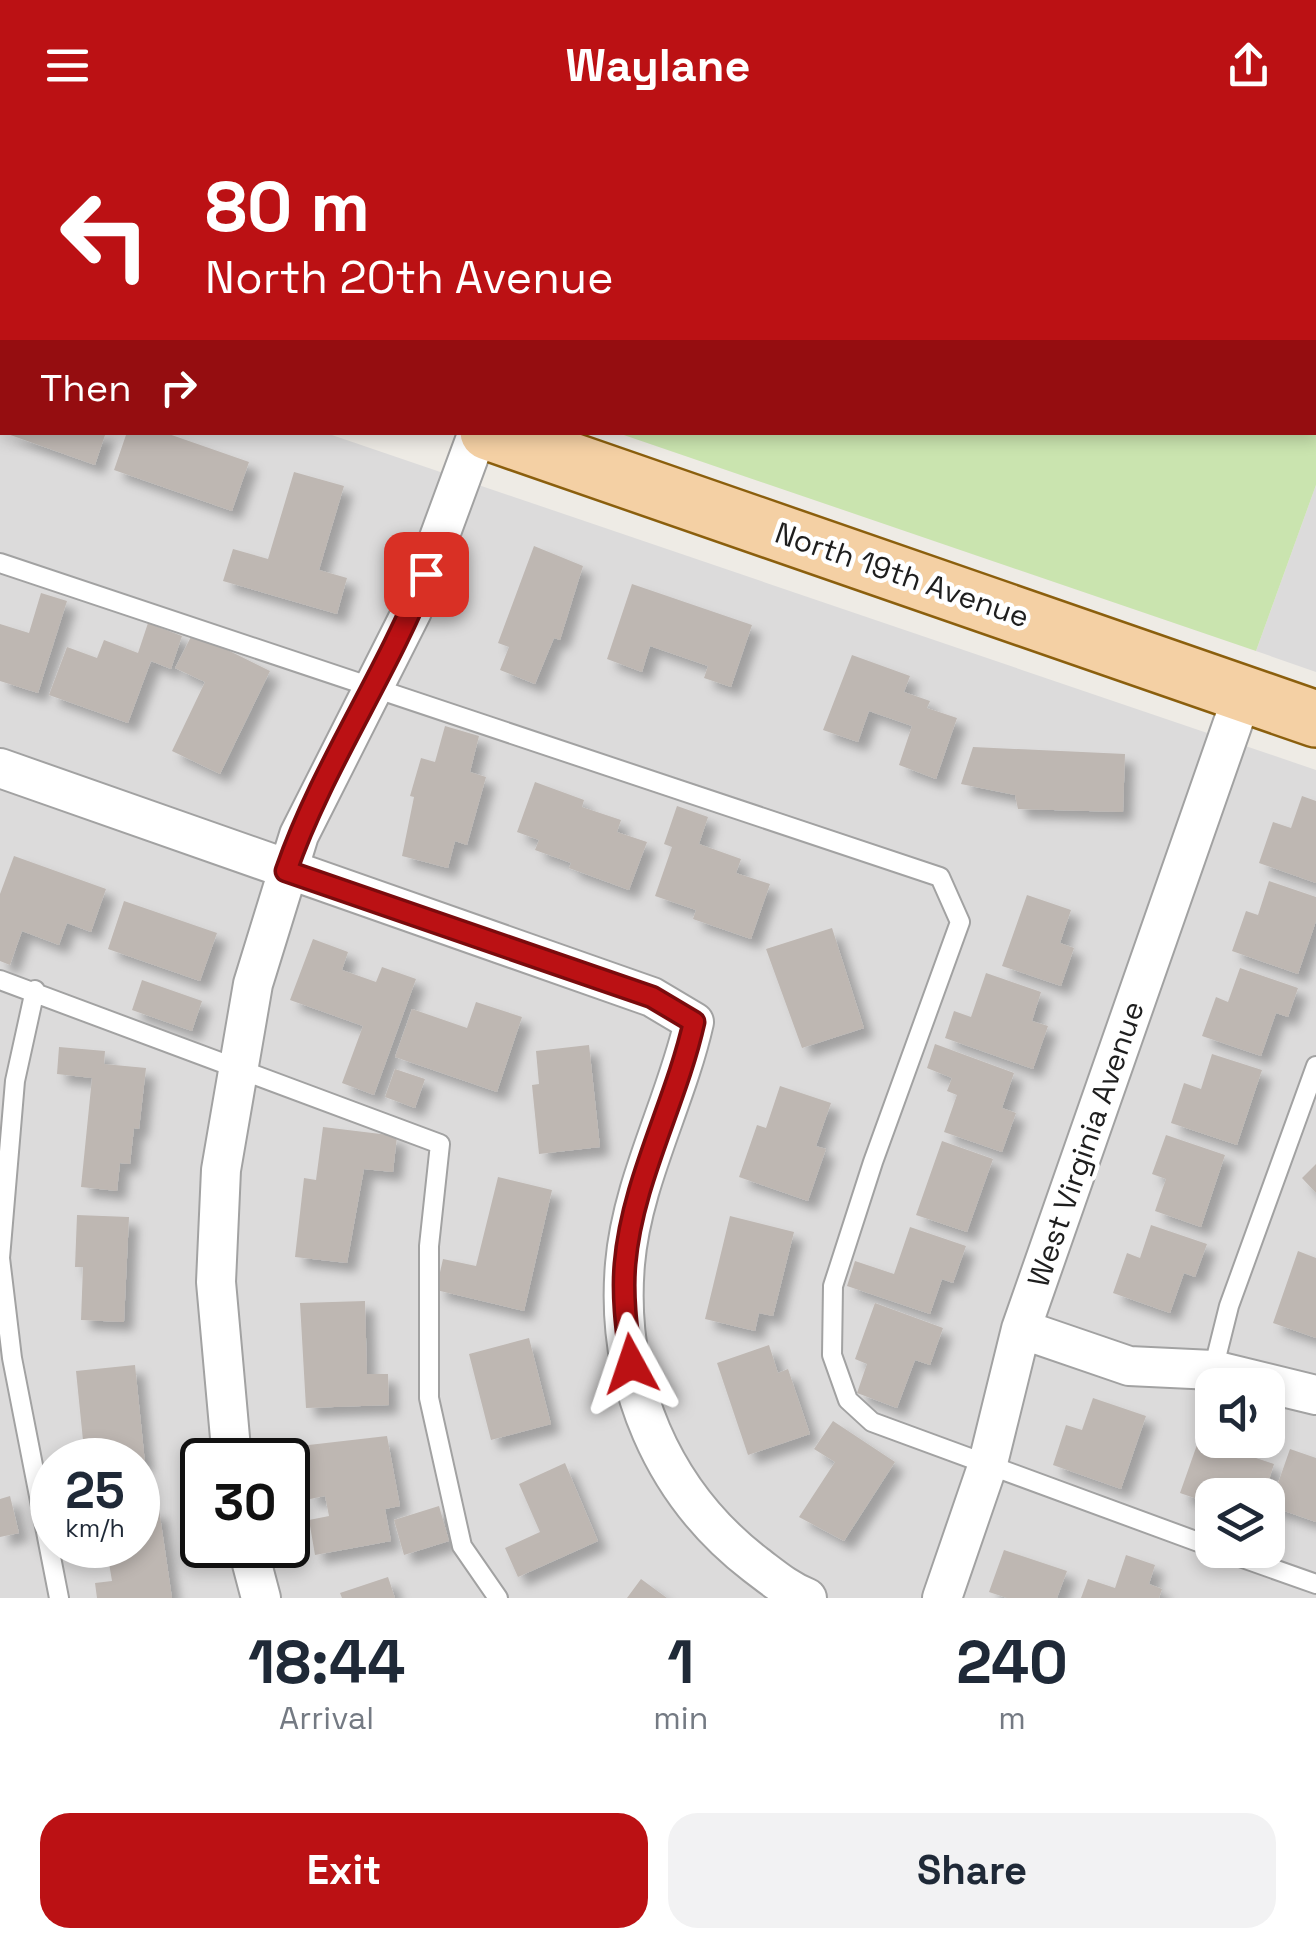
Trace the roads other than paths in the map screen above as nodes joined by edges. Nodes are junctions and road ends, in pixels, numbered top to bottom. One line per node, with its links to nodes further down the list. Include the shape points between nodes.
1 (477, 435): 4 (street, via 412,611)
2 (497, 435): 5 (main road, North 19th Avenue)
3 (0, 563): 4 (lane)
4 (375, 688): 8 (street, via 328,772); 19 (lane, via 940,878 960,922 833,1286 832,1355 848,1400 872,1422)
5 (1244, 694): 6 (main road, North 19th Avenue); 13 (street, West Virginia Avenue)
6 (1316, 719)
7 (0, 768): 8 (street)
8 (286, 871): 11 (street); 27 (street, via 652,997 694,1022 638,1198 625,1264 634,1396 670,1474 718,1536)
9 (0, 980): 10 (lane)
10 (35, 990): 11 (lane); 24 (lane, via 15,1081 0,1258 12,1358)
11 (237, 1065): 18 (street, via 221,1170 216,1282); 26 (lane, via 440,1144 429,1246 429,1398 462,1546)
12 (1316, 1066): 14 (lane)
13 (1021, 1328): 15 (street, via 1129,1366); 19 (street, West Virginia Avenue)
14 (1213, 1368)
15 (1195, 1369)
16 (1285, 1388): 17 (street)
17 (1316, 1395)
18 (230, 1438)
19 (987, 1466): 20 (lane); 28 (street, West Virginia Avenue)
20 (1195, 1541)
21 (253, 1568): 25 (street)
22 (1271, 1568): 23 (lane)
23 (1316, 1584)
24 (60, 1598)
25 (261, 1598)
26 (498, 1598)
27 (807, 1598)
28 (942, 1598)

